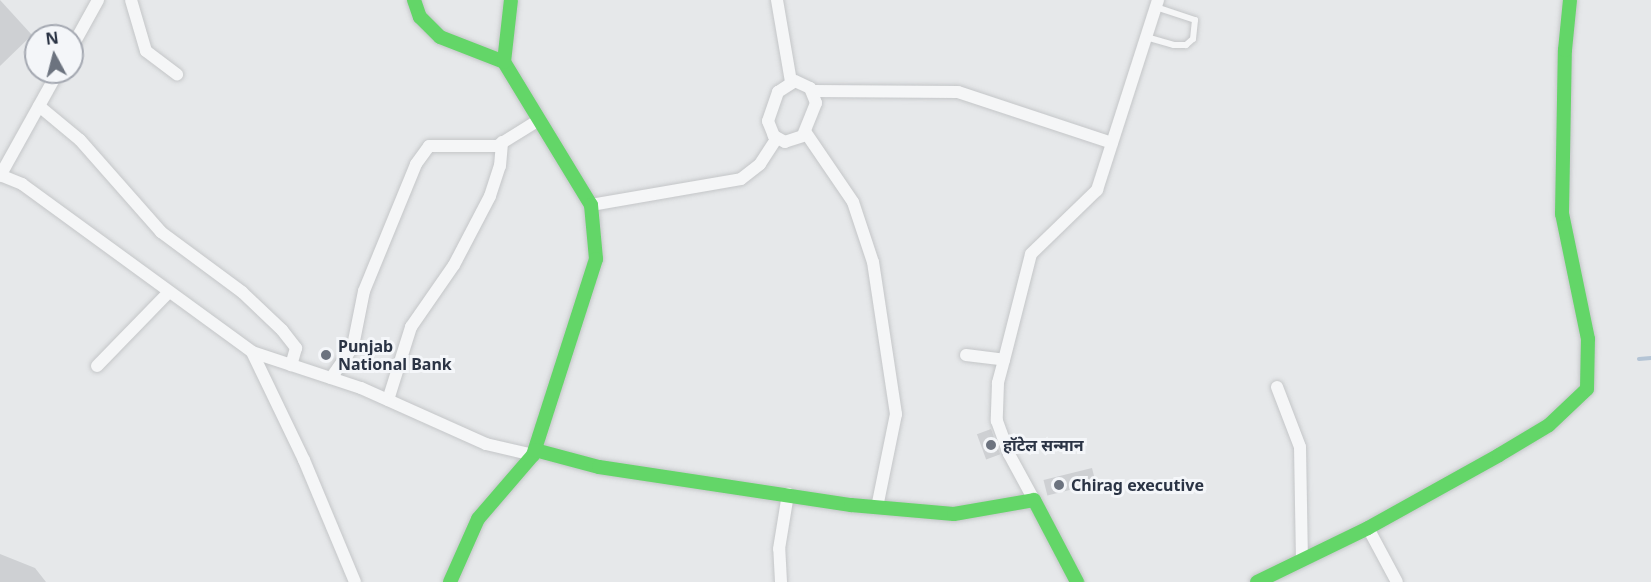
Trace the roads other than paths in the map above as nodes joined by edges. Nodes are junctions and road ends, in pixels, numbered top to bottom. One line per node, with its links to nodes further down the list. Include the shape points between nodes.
1 (98, 0): 8 (street)
2 (131, 0): 11 (street, via 146,51)
3 (414, 0): 10 (street, via 420,17 440,37)
4 (511, 0): 10 (street)
5 (777, 0): 12 (street)
6 (1570, 0): 36 (street, via 1565,50 1562,214 1588,339 1587,389 1549,425)
7 (1157, 3): 9 (street); 9 (lane, via 1195,20 1193,39 1186,45 1174,45)
8 (84, 25)
9 (1146, 37): 20 (street)
10 (504, 62): 16 (street)
11 (177, 74)
12 (791, 82): 14 (street, via 803,83); 18 (street, via 778,92 768,122)
13 (51, 84): 15 (street)
14 (813, 91): 17 (street, via 816,103); 20 (street, via 958,92)
15 (39, 106): 21 (street); 27 (street, via 87,147 161,232 242,292 282,330 296,348)
16 (539, 120): 19 (street); 22 (street)
17 (806, 133): 18 (street, via 793,142); 35 (street, via 853,202 873,262 896,414)
18 (777, 138): 22 (street, via 760,164 741,179)
19 (502, 142): 29 (street, via 473,148 429,146 416,164 364,291 352,346); 31 (street, via 500,166 490,196 454,265 411,327)
20 (1112, 143): 26 (street, via 1097,190 1031,254)
21 (0, 176): 23 (street, via 22,184)
22 (591, 205): 32 (street, via 597,259)
23 (169, 292): 24 (street); 28 (street)
24 (252, 352): 27 (street); 39 (street, via 304,460)
25 (966, 355): 26 (street)
26 (1004, 360): 34 (street, via 998,383 997,421 1012,462)
27 (291, 365): 29 (street)
28 (98, 366)
29 (331, 378): 31 (street)
30 (1276, 387): 37 (street, via 1300,447)
31 (388, 400): 32 (street, via 486,444)
32 (534, 452): 33 (street, via 599,467); 40 (street, via 478,519)
33 (788, 494): 35 (street); 41 (street, via 779,549)
34 (1034, 500): 35 (street, via 954,514); 42 (street)
35 (877, 507)
36 (1368, 528): 37 (street); 44 (street)
37 (1302, 560): 38 (street)
38 (1272, 579): 43 (street)
39 (355, 582)
40 (450, 582)
41 (781, 582)
42 (1077, 582)
43 (1257, 582)
44 (1397, 582)

